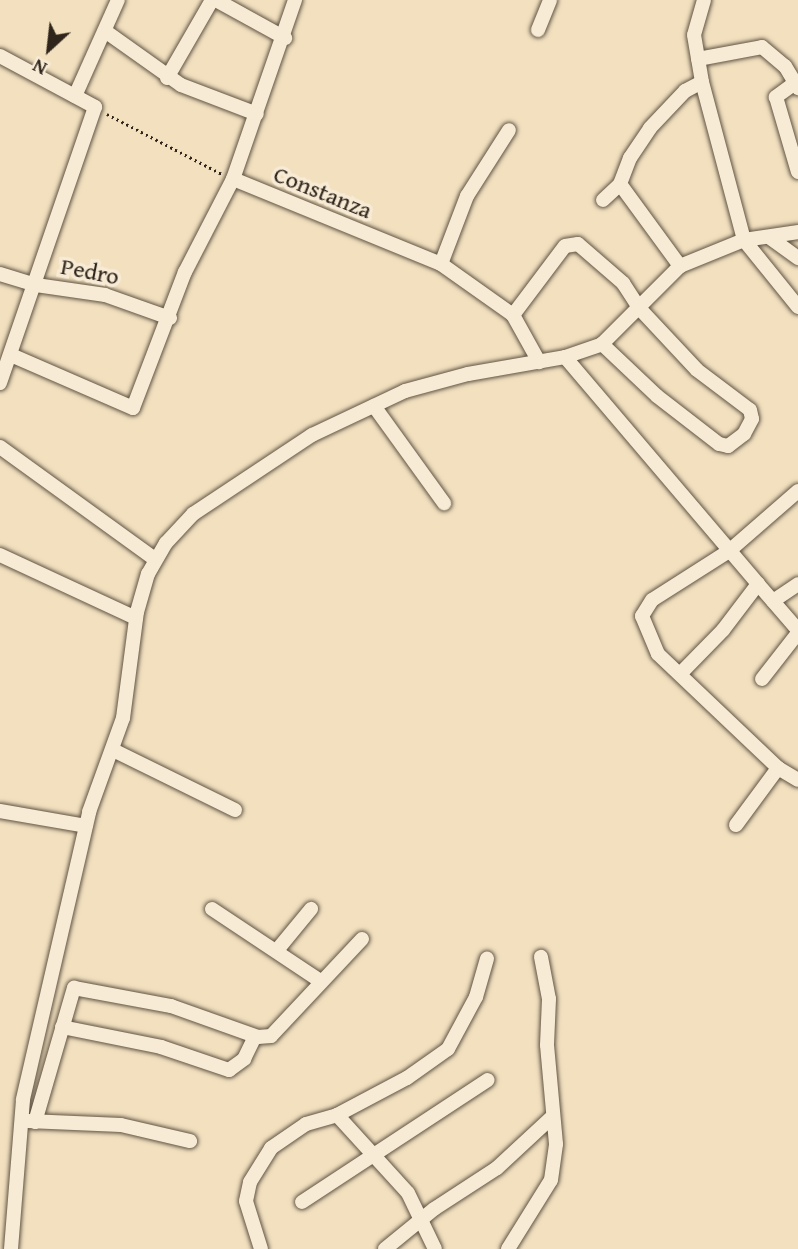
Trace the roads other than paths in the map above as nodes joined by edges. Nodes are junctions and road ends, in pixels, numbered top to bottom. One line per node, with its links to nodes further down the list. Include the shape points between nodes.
1 (118, 0): 7 (street)
2 (214, 0): 8 (street); 11 (street)
3 (295, 0): 8 (street)
4 (550, 0): 6 (street)
5 (704, 0): 10 (street, via 694,35)
6 (538, 30)
7 (105, 31): 11 (street); 14 (street)
8 (285, 38): 15 (street)
9 (0, 56): 14 (street)
10 (698, 59): 12 (street); 13 (street, via 762,47 774,54)
11 (167, 78): 15 (street)
12 (702, 82): 19 (street, via 685,92 650,128); 23 (street)
13 (797, 85): 17 (street, via 776,97)
14 (75, 96): 28 (street, via 95,107)
15 (257, 114): 18 (street)
16 (509, 130): 25 (street, via 467,196)
17 (798, 172)
18 (233, 179): 25 (street, Constanza); 32 (street, via 196,247)
19 (620, 184): 20 (street); 26 (street)
20 (603, 200)
21 (798, 232): 22 (street)
22 (769, 237): 23 (street); 24 (street)
23 (744, 240): 26 (street); 29 (street)
24 (798, 258)
25 (441, 264): 31 (street, Constanza)
26 (680, 266): 30 (street)
27 (0, 274): 28 (street, Pedro)
28 (36, 285): 32 (street, Pedro, via 105,295); 34 (street)
29 (798, 307)
30 (640, 309): 31 (street, via 623,283 571,242); 33 (street); 33 (street, via 697,370 750,410 752,419 744,434 728,446 719,444)
31 (513, 316): 36 (street, Constanza)
32 (170, 318): 34 (street, via 133,408)
33 (602, 344): 35 (street)
34 (11, 355): 37 (street)
35 (565, 358): 36 (street); 42 (street)
36 (539, 362): 38 (street, via 455,377)
37 (0, 383)
38 (374, 406): 41 (street); 44 (street, via 312,435 220,495 193,514)
39 (0, 447): 44 (street)
40 (798, 491): 42 (street)
41 (444, 503)
42 (729, 551): 45 (street); 50 (street, via 652,600 642,616 658,654)
43 (0, 555): 48 (street)
44 (155, 559): 48 (street)
45 (758, 584): 47 (street); 50 (street)
46 (798, 584): 47 (street)
47 (773, 601): 49 (street)
48 (136, 618): 52 (street)
49 (798, 631): 51 (street)
50 (681, 673): 53 (street)
51 (762, 679)
52 (113, 750): 55 (street); 58 (street)
53 (778, 768): 54 (street); 57 (street)
54 (798, 780)
55 (235, 810)
56 (0, 811): 58 (street)
57 (736, 825)
58 (86, 826): 71 (street)
59 (212, 909): 62 (street)
60 (311, 909): 62 (street)
61 (362, 939): 65 (street)
62 (278, 950): 65 (street)
63 (541, 957): 70 (street, via 549,999 547,1045)
64 (487, 959): 69 (street, via 476,997 448,1049 407,1078)
65 (318, 980): 67 (street, via 279,1029 271,1036)
66 (62, 1027): 67 (street, via 161,1047 229,1070 244,1059); 67 (street, via 72,992 79,986 171,1006); 71 (street)
67 (255, 1036)
68 (488, 1080): 73 (street)
69 (337, 1115): 73 (street); 77 (street, via 306,1124 271,1148 250,1182 246,1201)
70 (553, 1116): 75 (street, via 497,1168); 80 (street, via 556,1144 551,1180)
71 (27, 1121): 72 (street, via 121,1125); 76 (street)
72 (190, 1141)
73 (373, 1155): 74 (street); 75 (street, via 408,1193)
74 (302, 1202)
75 (422, 1221): 78 (street); 79 (street)
76 (11, 1249)
77 (261, 1249)
78 (385, 1249)
79 (436, 1249)
80 (508, 1249)

